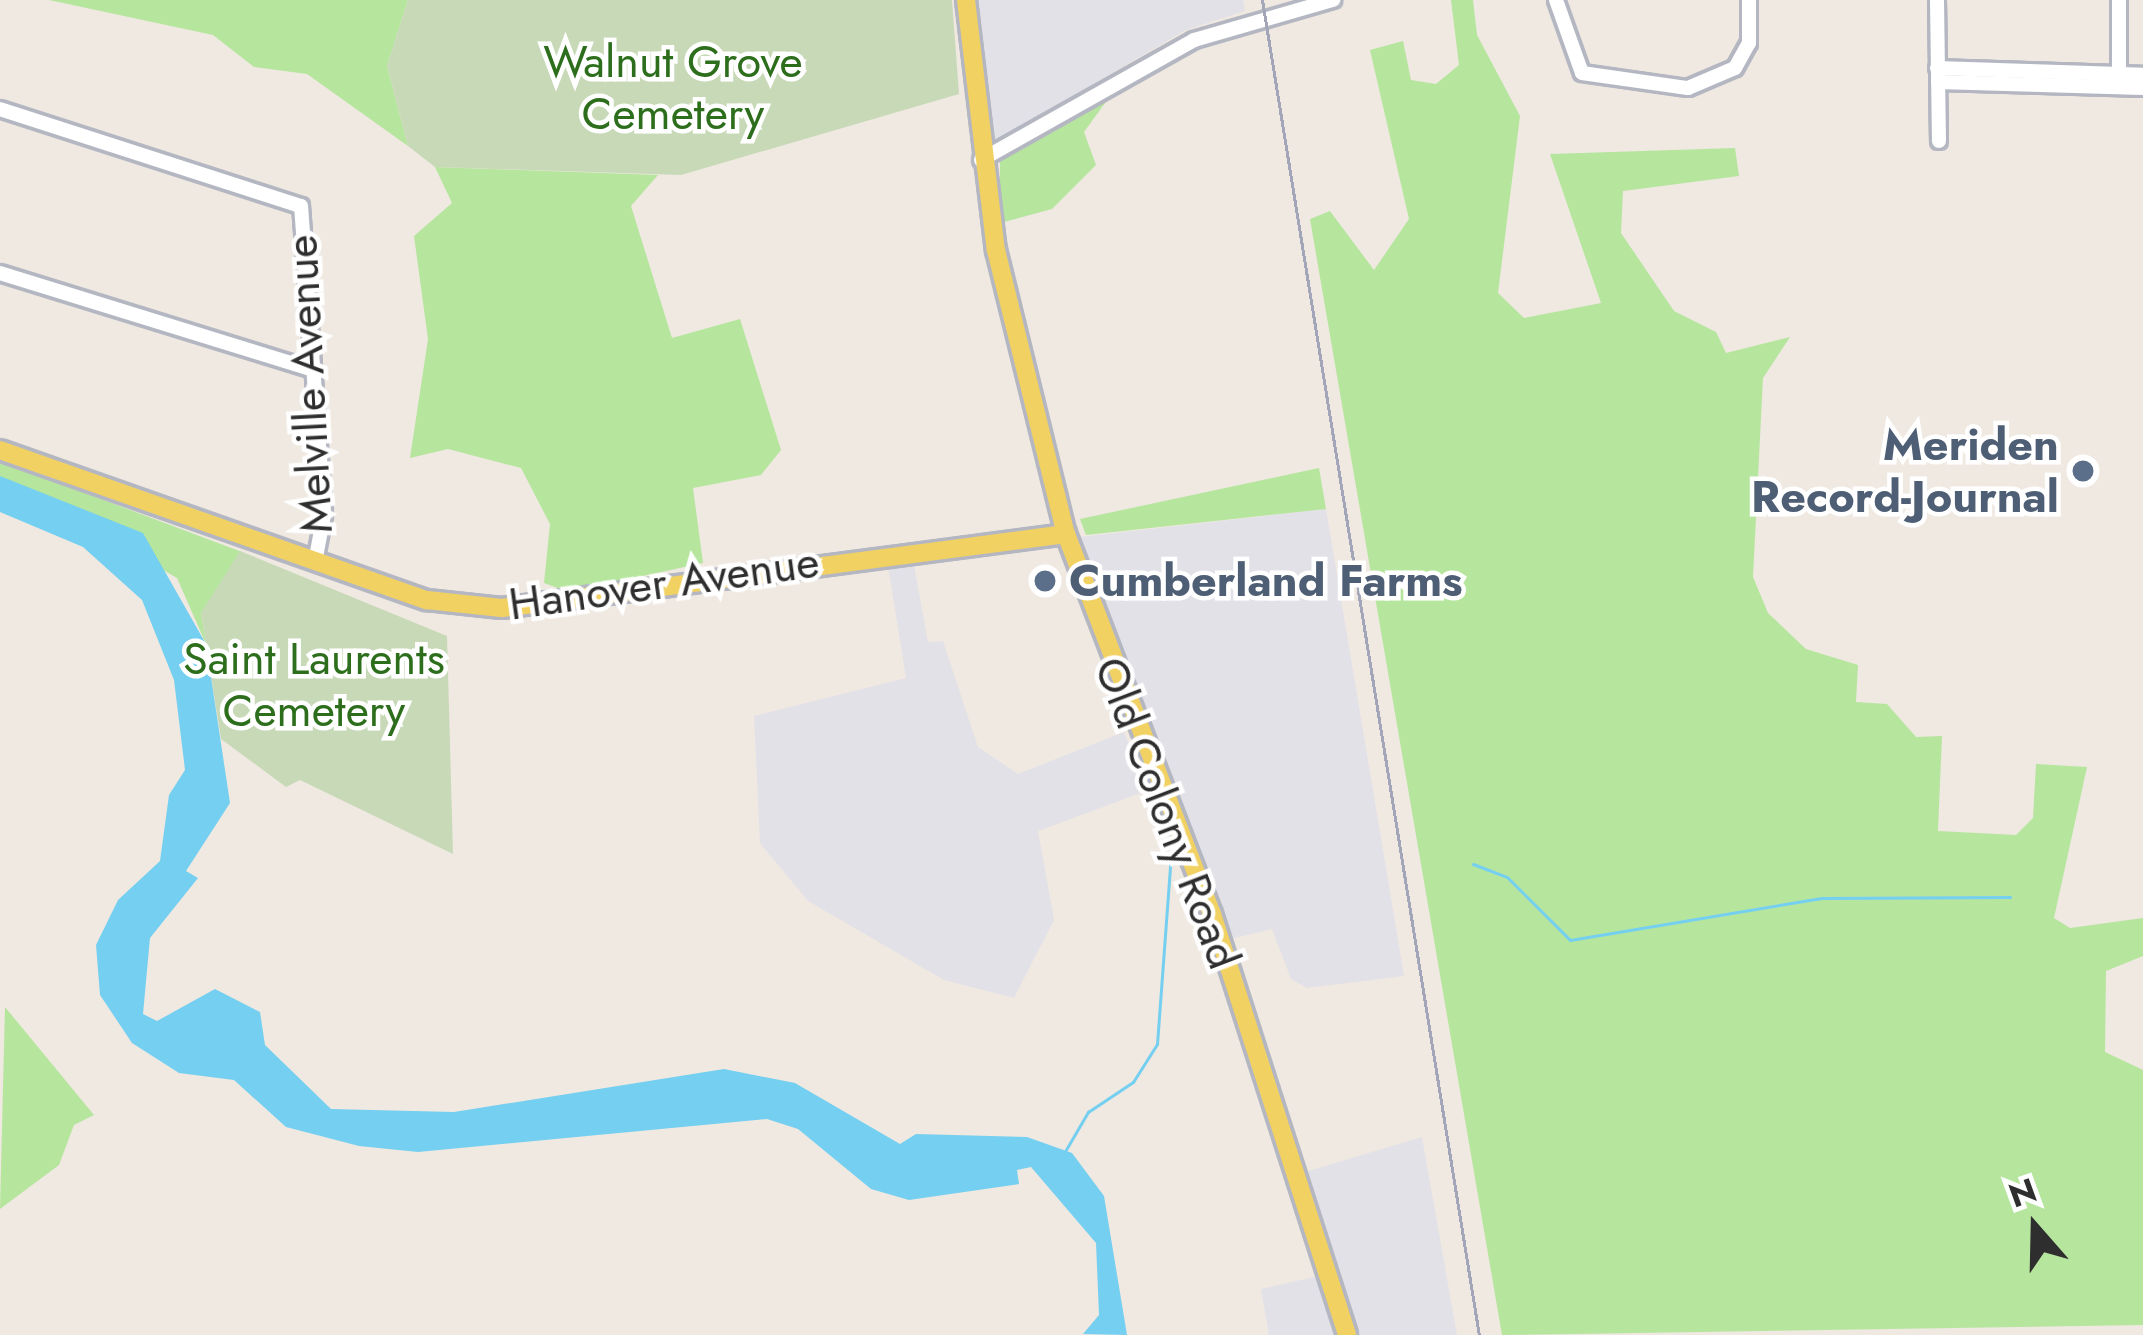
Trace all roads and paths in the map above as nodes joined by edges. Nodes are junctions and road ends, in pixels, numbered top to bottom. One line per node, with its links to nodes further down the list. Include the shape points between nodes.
1 (966, 0): 13 (main road, Old Colony Road)
2 (1333, 0): 13 (street, via 1194,40)
3 (1556, 0): 4 (street, via 1582,73 1688,88 1735,68 1749,43)
4 (1749, 0)
5 (1937, 0): 7 (street)
6 (2119, 0): 9 (street)
7 (1938, 75): 9 (street); 12 (street)
8 (2143, 75): 9 (street)
9 (2119, 81): 10 (street)
10 (2143, 88)
11 (0, 109): 15 (street, Melville Avenue, via 301,206)
12 (1939, 141)
13 (980, 160): 17 (main road, Old Colony Road)
14 (0, 273): 15 (street)
15 (310, 369): 18 (street, Melville Avenue, via 324,515)
16 (0, 450): 18 (main road, Hanover Avenue)
17 (1066, 534): 18 (main road, Hanover Avenue, via 502,608 427,600); 19 (main road, Old Colony Road, via 1205,896)
18 (315, 562)
19 (1347, 1335)

